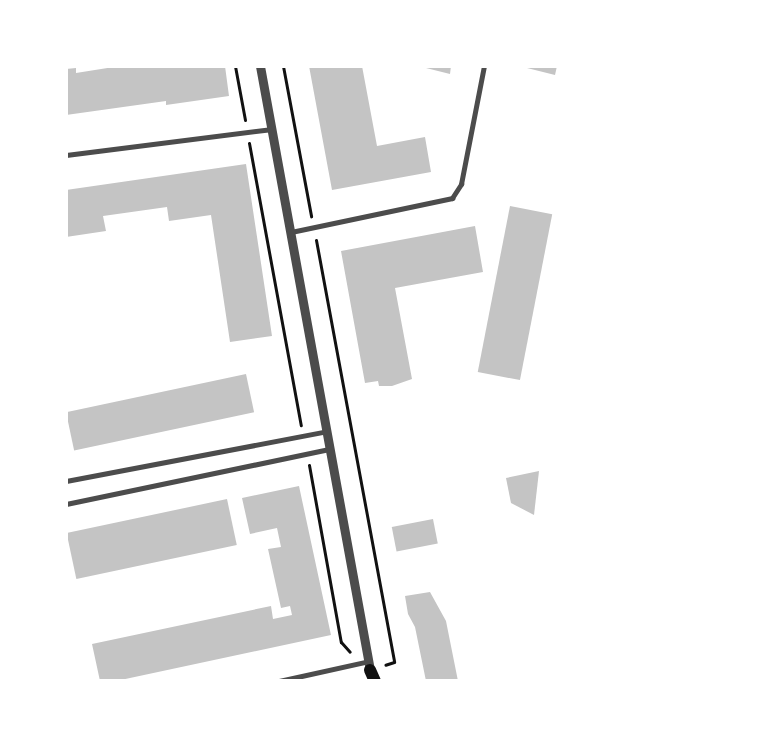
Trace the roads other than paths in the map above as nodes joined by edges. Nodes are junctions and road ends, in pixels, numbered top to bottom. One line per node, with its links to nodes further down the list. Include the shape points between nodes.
1 (260, 66): 3 (street)
2 (484, 66): 5 (street, via 460,184 452,198)
3 (272, 129): 4 (street); 5 (street)
4 (66, 155)
5 (291, 232): 6 (street)
6 (328, 431): 7 (street); 8 (street)
7 (331, 448): 9 (street); 10 (street)
8 (66, 480)
9 (66, 504)
10 (371, 673): 11 (street, via 354,664)
11 (279, 681)

